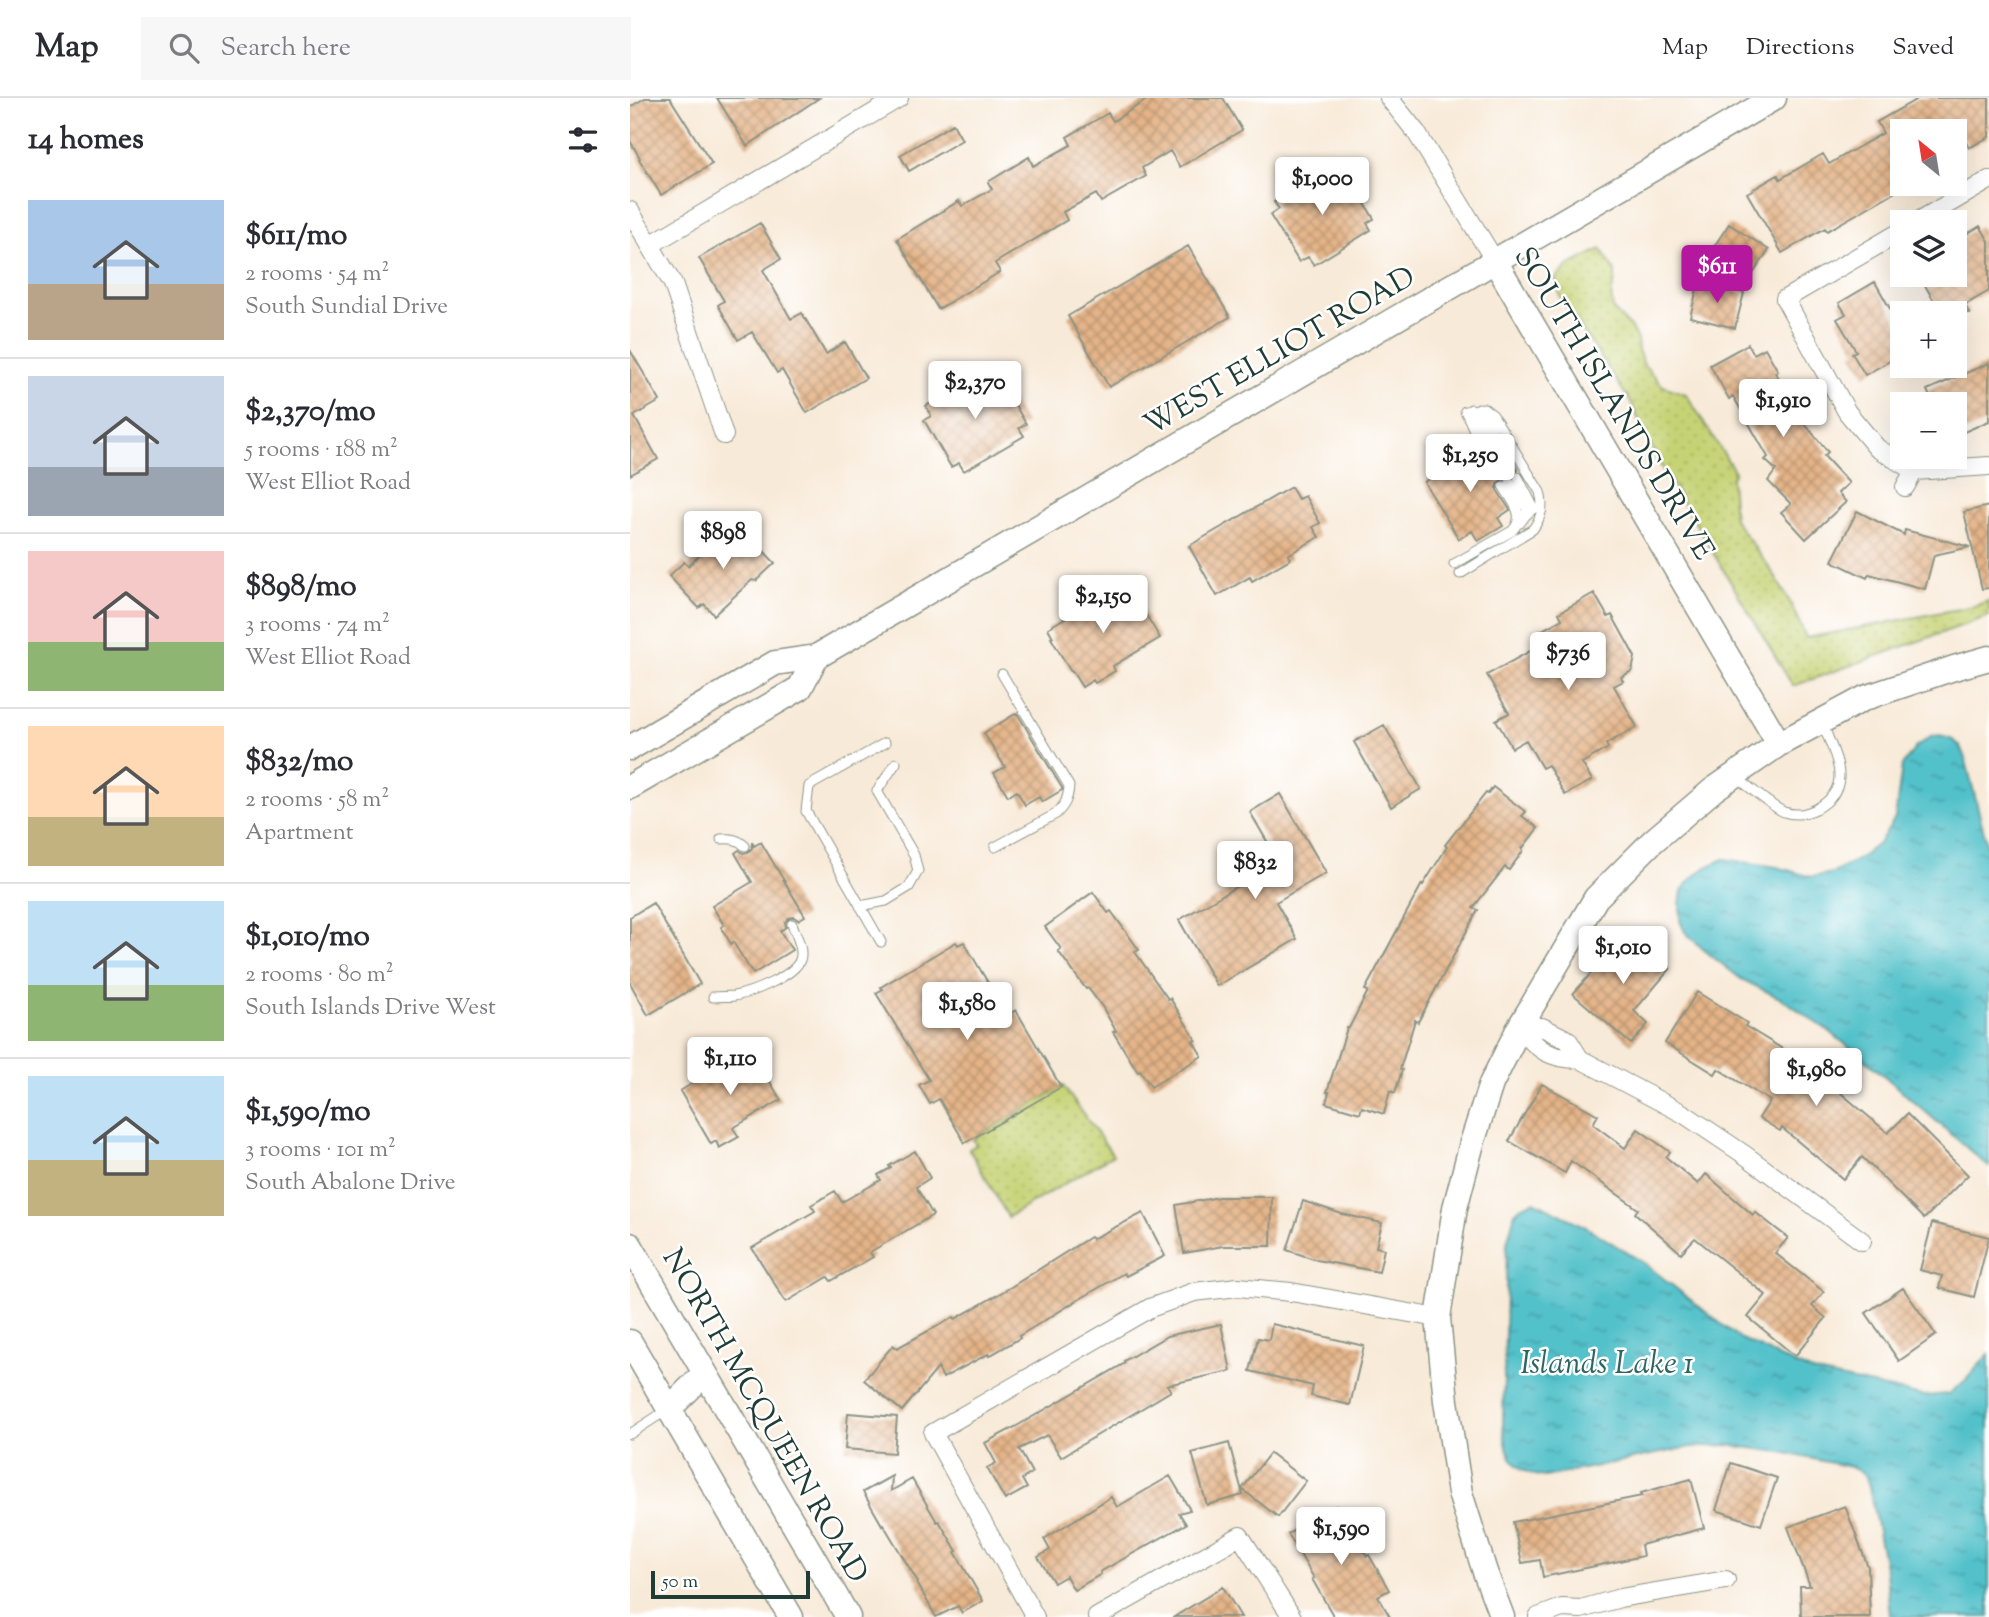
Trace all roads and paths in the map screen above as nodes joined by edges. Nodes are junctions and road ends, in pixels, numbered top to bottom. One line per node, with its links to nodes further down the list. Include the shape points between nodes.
1 (899, 98): 8 (street)
2 (1389, 98): 9 (street, SOUTH ISLANDS DRIVE, via 1416,132)
3 (1774, 98): 9 (main road, WEST ELLIOT ROAD)
4 (1989, 180): 5 (street)
5 (1938, 210)
6 (630, 211): 8 (street)
7 (1890, 238): 12 (street, via 1785,299 1847,412 1910,479)
8 (650, 245): 11 (street, via 673,284)
9 (1494, 261): 16 (main road, WEST ELLIOT ROAD); 21 (main road, SOUTH ISLANDS DRIVE)
10 (1471, 409): 10 (lane, via 1491,426 1496,459 1479,445); 15 (lane, via 1483,408 1493,415 1533,478 1543,505 1534,528)
11 (724, 435)
12 (1989, 466)
13 (1518, 524): 13 (lane, via 1527,509 1510,482 1520,513); 14 (lane)
14 (1454, 564)
15 (1460, 575)
16 (817, 657): 22 (main road, WEST ELLIOT ROAD, via 775,663); 25 (main road, via 800,688)
17 (1989, 658): 19 (main road, via 1864,698)
18 (1002, 674): 28 (lane, via 1069,786 1069,797 1056,814)
19 (1822, 722): 21 (main road); 24 (lane, via 1840,772 1839,787 1824,805 1804,815 1784,812)
20 (885, 743): 29 (lane, via 809,786 806,811)
21 (1779, 744): 24 (main road)
22 (630, 748)
23 (896, 763): 29 (lane, via 877,791 914,855 918,871 909,887 886,901)
24 (1734, 775): 33 (main road, via 1653,841 1596,898)
25 (630, 787)
26 (721, 839): 27 (lane)
27 (745, 846)
28 (995, 848)
29 (860, 906): 31 (lane)
30 (792, 924): 32 (lane, via 801,946 796,968 748,992)
31 (881, 942)
32 (713, 997)
33 (1519, 1028): 34 (street, via 1542,1027 1568,1040 1580,1059 1684,1114); 36 (main road, via 1491,1084 1472,1143 1455,1208)
34 (1861, 1241)
35 (630, 1245): 38 (main road, NORTH MCQUEEN ROAD)
36 (1438, 1318): 45 (street, via 1291,1292 1238,1287 1194,1292 1150,1308 933,1433); 48 (main road, via 1460,1493)
37 (630, 1342): 39 (main road)
38 (705, 1373): 39 (main road); 44 (main road, NORTH MCQUEEN ROAD)
39 (669, 1409): 40 (lane); 43 (main road)
40 (630, 1434)
41 (1726, 1580): 42 (street, via 1620,1598)
42 (1578, 1613): 49 (street, via 1562,1608)
43 (791, 1617)
44 (848, 1617)
45 (1035, 1617)
46 (1097, 1617): 47 (street, via 1240,1536)
47 (1292, 1617)
48 (1502, 1617)
49 (1538, 1617)

